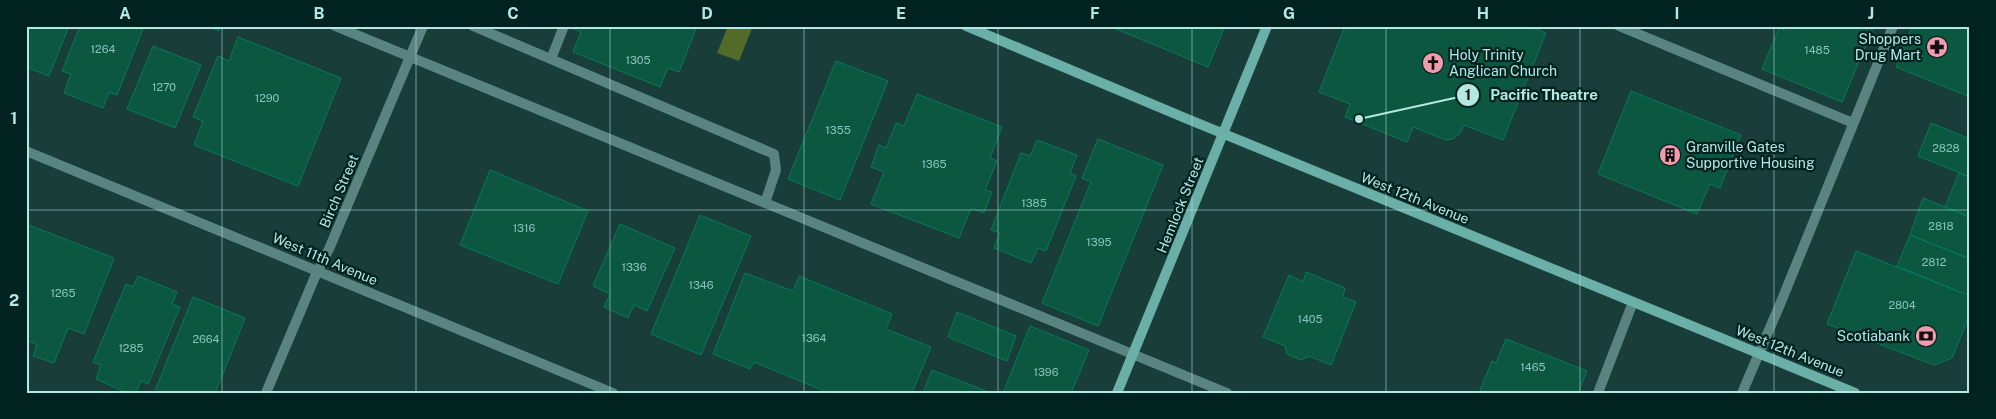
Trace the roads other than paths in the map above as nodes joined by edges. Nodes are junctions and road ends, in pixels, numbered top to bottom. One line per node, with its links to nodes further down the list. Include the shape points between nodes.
1 (335, 26): 9 (street)
2 (424, 26): 9 (street, Birch Street)
3 (473, 26): 10 (street)
4 (564, 26): 10 (street)
5 (966, 26): 12 (street, West 12th Avenue)
6 (1267, 26): 12 (street, Hemlock Street)
7 (1619, 26): 11 (street)
8 (1892, 26): 11 (street)
9 (410, 58): 14 (street); 15 (street, Birch Street)
10 (551, 59): 14 (street, via 774,154 776,170)
11 (1853, 123): 17 (street)
12 (1224, 134): 16 (street, West 12th Avenue); 18 (street, Hemlock Street)
13 (26, 151): 15 (street, West 11th Avenue)
14 (764, 203): 18 (street)
15 (317, 272): 19 (street, Birch Street); 20 (street, West 11th Avenue)
16 (1634, 302): 17 (street, West 12th Avenue); 23 (street)
17 (1758, 353): 24 (street); 25 (street, West 12th Avenue)
18 (1133, 354): 21 (street, Hemlock Street); 22 (street)
19 (266, 393)
20 (613, 393)
21 (1117, 393)
22 (1227, 393)
23 (1598, 393)
24 (1742, 393)
25 (1855, 393)

